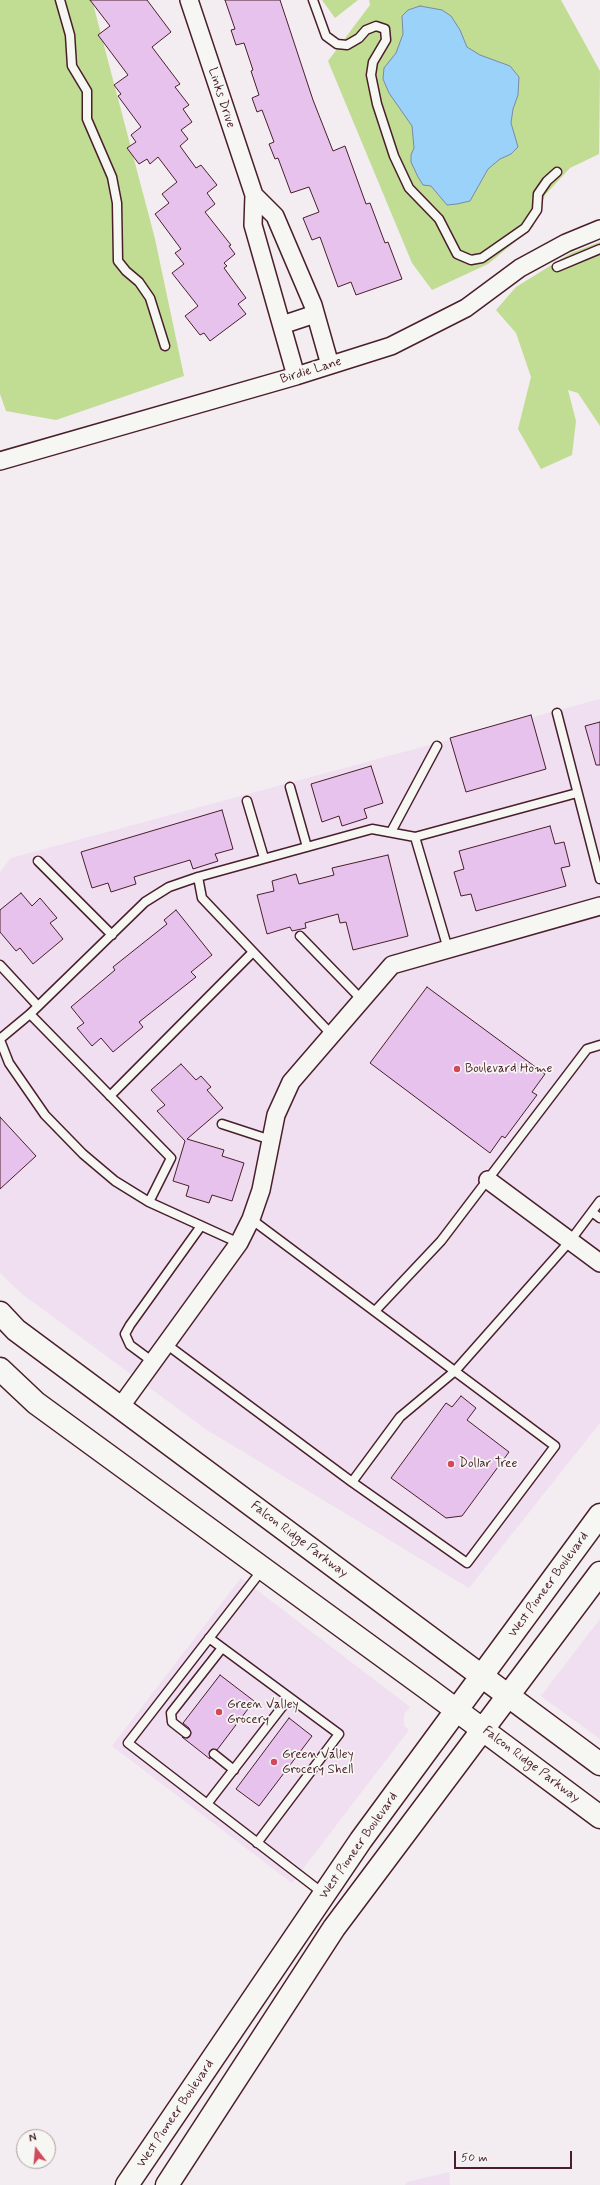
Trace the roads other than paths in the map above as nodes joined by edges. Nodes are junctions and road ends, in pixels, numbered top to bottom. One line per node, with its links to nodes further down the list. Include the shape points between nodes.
1 (60, 0): 11 (lane, via 70,35 72,66 87,91 87,119 112,176 117,202 118,261 139,282 150,298)
2 (189, 0): 5 (street, Links Drive)
3 (313, 0): 4 (lane, via 326,36 337,44 347,45 366,30 376,26 385,29 386,40 373,62 371,75 377,104 394,156 409,188 439,219 456,254 471,260 482,258 525,228 537,210 538,194)
4 (557, 172)
5 (254, 195): 9 (street, Links Drive, via 275,216); 10 (street, Links Drive, via 253,225)
6 (600, 229): 12 (street, Birdie Lane, via 566,243 534,261 466,308 391,346)
7 (600, 249): 8 (lane)
8 (557, 266)
9 (315, 314): 10 (street); 12 (street, Links Drive)
10 (282, 325): 13 (street, Links Drive)
11 (165, 346)
12 (330, 365): 13 (street, Birdie Lane)
13 (296, 376): 14 (street, Birdie Lane)
14 (0, 461)
15 (557, 713): 18 (lane)
16 (437, 746): 20 (lane)
17 (290, 787): 22 (lane)
18 (578, 793): 21 (lane); 26 (lane)
19 (247, 801): 23 (lane)
20 (390, 832): 21 (lane); 22 (lane, via 372,829)
21 (415, 837): 30 (lane)
22 (307, 847): 23 (lane)
23 (264, 858): 25 (lane)
24 (38, 861): 28 (lane)
25 (198, 877): 28 (lane, via 169,887 145,902); 31 (lane, via 202,898)
26 (600, 879)
27 (600, 906): 30 (street)
28 (112, 935): 34 (lane)
29 (300, 936): 33 (lane)
30 (448, 949): 33 (street, via 392,965)
31 (253, 952): 36 (lane); 39 (lane)
32 (0, 965): 34 (lane)
33 (362, 1000): 36 (street)
34 (38, 1006): 35 (lane)
35 (30, 1014): 37 (lane); 39 (lane)
36 (332, 1035): 41 (street, via 291,1082 276,1115)
37 (0, 1040): 44 (lane, via 9,1063 45,1115 83,1154 115,1181)
38 (600, 1045): 42 (lane, via 587,1049)
39 (110, 1096): 44 (lane, via 171,1158)
40 (222, 1124): 41 (lane)
41 (271, 1140): 47 (street, via 261,1190)
42 (488, 1180): 49 (street); 52 (lane, via 441,1241)
43 (600, 1201): 45 (lane)
44 (149, 1202): 48 (lane)
45 (592, 1212): 46 (lane); 49 (lane)
46 (600, 1218)
47 (251, 1219): 50 (street); 52 (lane)
48 (201, 1226): 50 (lane); 55 (lane, via 126,1334 130,1344)
49 (570, 1241): 51 (street); 57 (lane)
50 (239, 1243): 54 (street)
51 (600, 1263)
52 (375, 1311): 57 (lane)
53 (0, 1313): 58 (main road, Falcon Ridge Parkway, via 16,1330)
54 (166, 1344): 55 (street); 59 (lane)
55 (153, 1362): 58 (street)
56 (0, 1369): 61 (main road, Falcon Ridge Parkway, via 36,1403)
57 (455, 1371): 59 (lane, via 400,1417); 59 (lane, via 555,1446 467,1563)
58 (121, 1406): 65 (main road, Falcon Ridge Parkway)
59 (352, 1482)
60 (600, 1515): 65 (main road, West Pioneer Boulevard)
61 (263, 1568): 63 (lane); 68 (main road, Falcon Ridge Parkway)
62 (600, 1573): 66 (main road)
63 (209, 1638): 64 (lane); 74 (lane, via 128,1744)
64 (222, 1648): 67 (lane); 70 (lane, via 171,1712 172,1722)
65 (482, 1677): 66 (main road, Falcon Ridge Parkway); 68 (main road, West Pioneer Boulevard)
66 (507, 1696): 69 (main road); 72 (main road, Falcon Ridge Parkway)
67 (289, 1698): 73 (lane); 76 (lane, via 339,1734)
68 (458, 1710): 69 (main road, Falcon Ridge Parkway); 77 (main road, West Pioneer Boulevard)
69 (483, 1729): 75 (main road, Falcon Ridge Parkway); 78 (main road, via 334,1928)
70 (186, 1733)
71 (214, 1754): 73 (lane)
72 (600, 1764)
73 (234, 1770): 74 (lane)
74 (207, 1804): 76 (lane)
75 (600, 1817)
76 (257, 1843): 77 (lane)
77 (325, 1894): 78 (main road, via 330,1899 332,1908); 79 (main road, West Pioneer Boulevard)
78 (311, 1964): 80 (main road)
79 (127, 2185)
80 (167, 2185)

